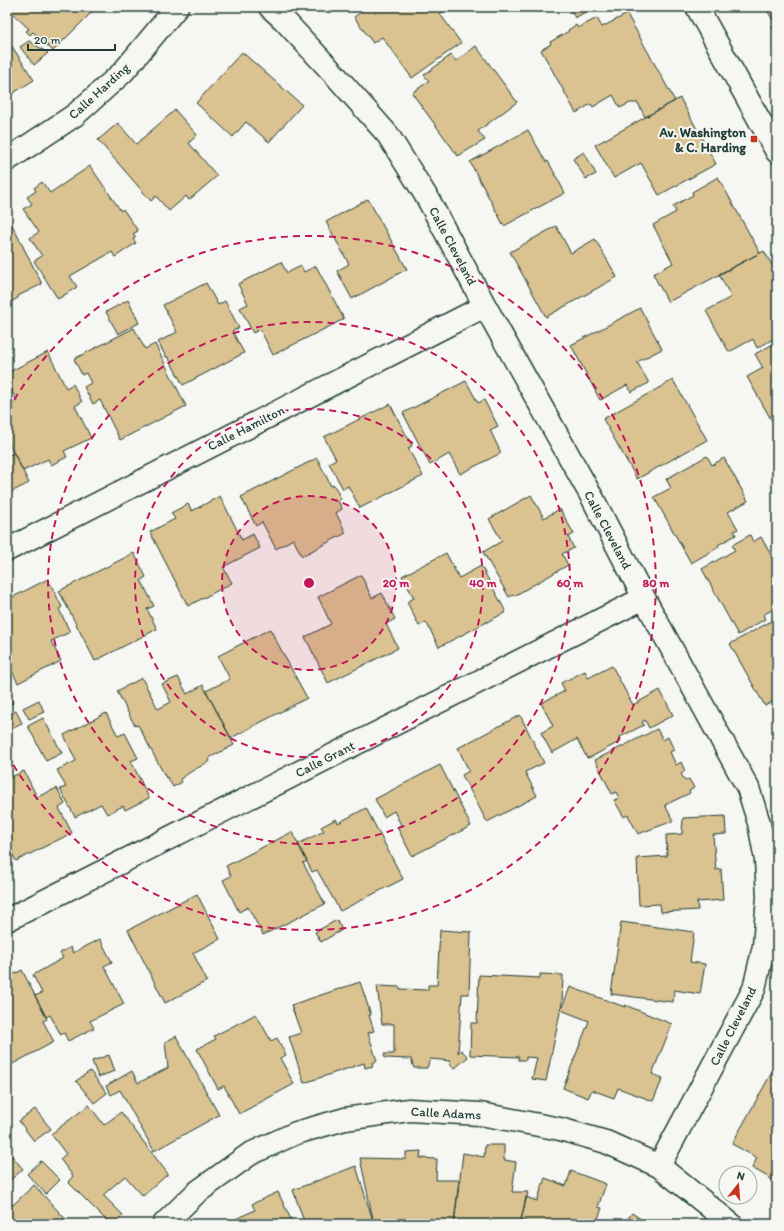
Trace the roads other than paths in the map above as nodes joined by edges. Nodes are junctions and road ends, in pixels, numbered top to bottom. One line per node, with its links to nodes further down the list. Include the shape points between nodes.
1 (177, 7): 5 (street, Calle Harding, via 123,72 75,115)
2 (270, 7): 6 (street, Calle Cleveland, via 336,76 388,136 428,199)
3 (697, 7): 4 (street)
4 (777, 152)
5 (7, 160)
6 (485, 306): 7 (street, Calle Hamilton); 8 (street, Calle Cleveland, via 593,499)
7 (7, 550)
8 (644, 598): 9 (street, Calle Grant); 10 (street, Calle Cleveland, via 748,788 759,823 766,860 768,897 764,946 754,988)
9 (7, 920)
10 (659, 1166): 11 (street, Calle Adams, via 606,1142 560,1129 480,1114 409,1110 345,1119 296,1133 250,1154 196,1192); 12 (street, Calle Adams)
11 (164, 1224)
12 (731, 1224)

